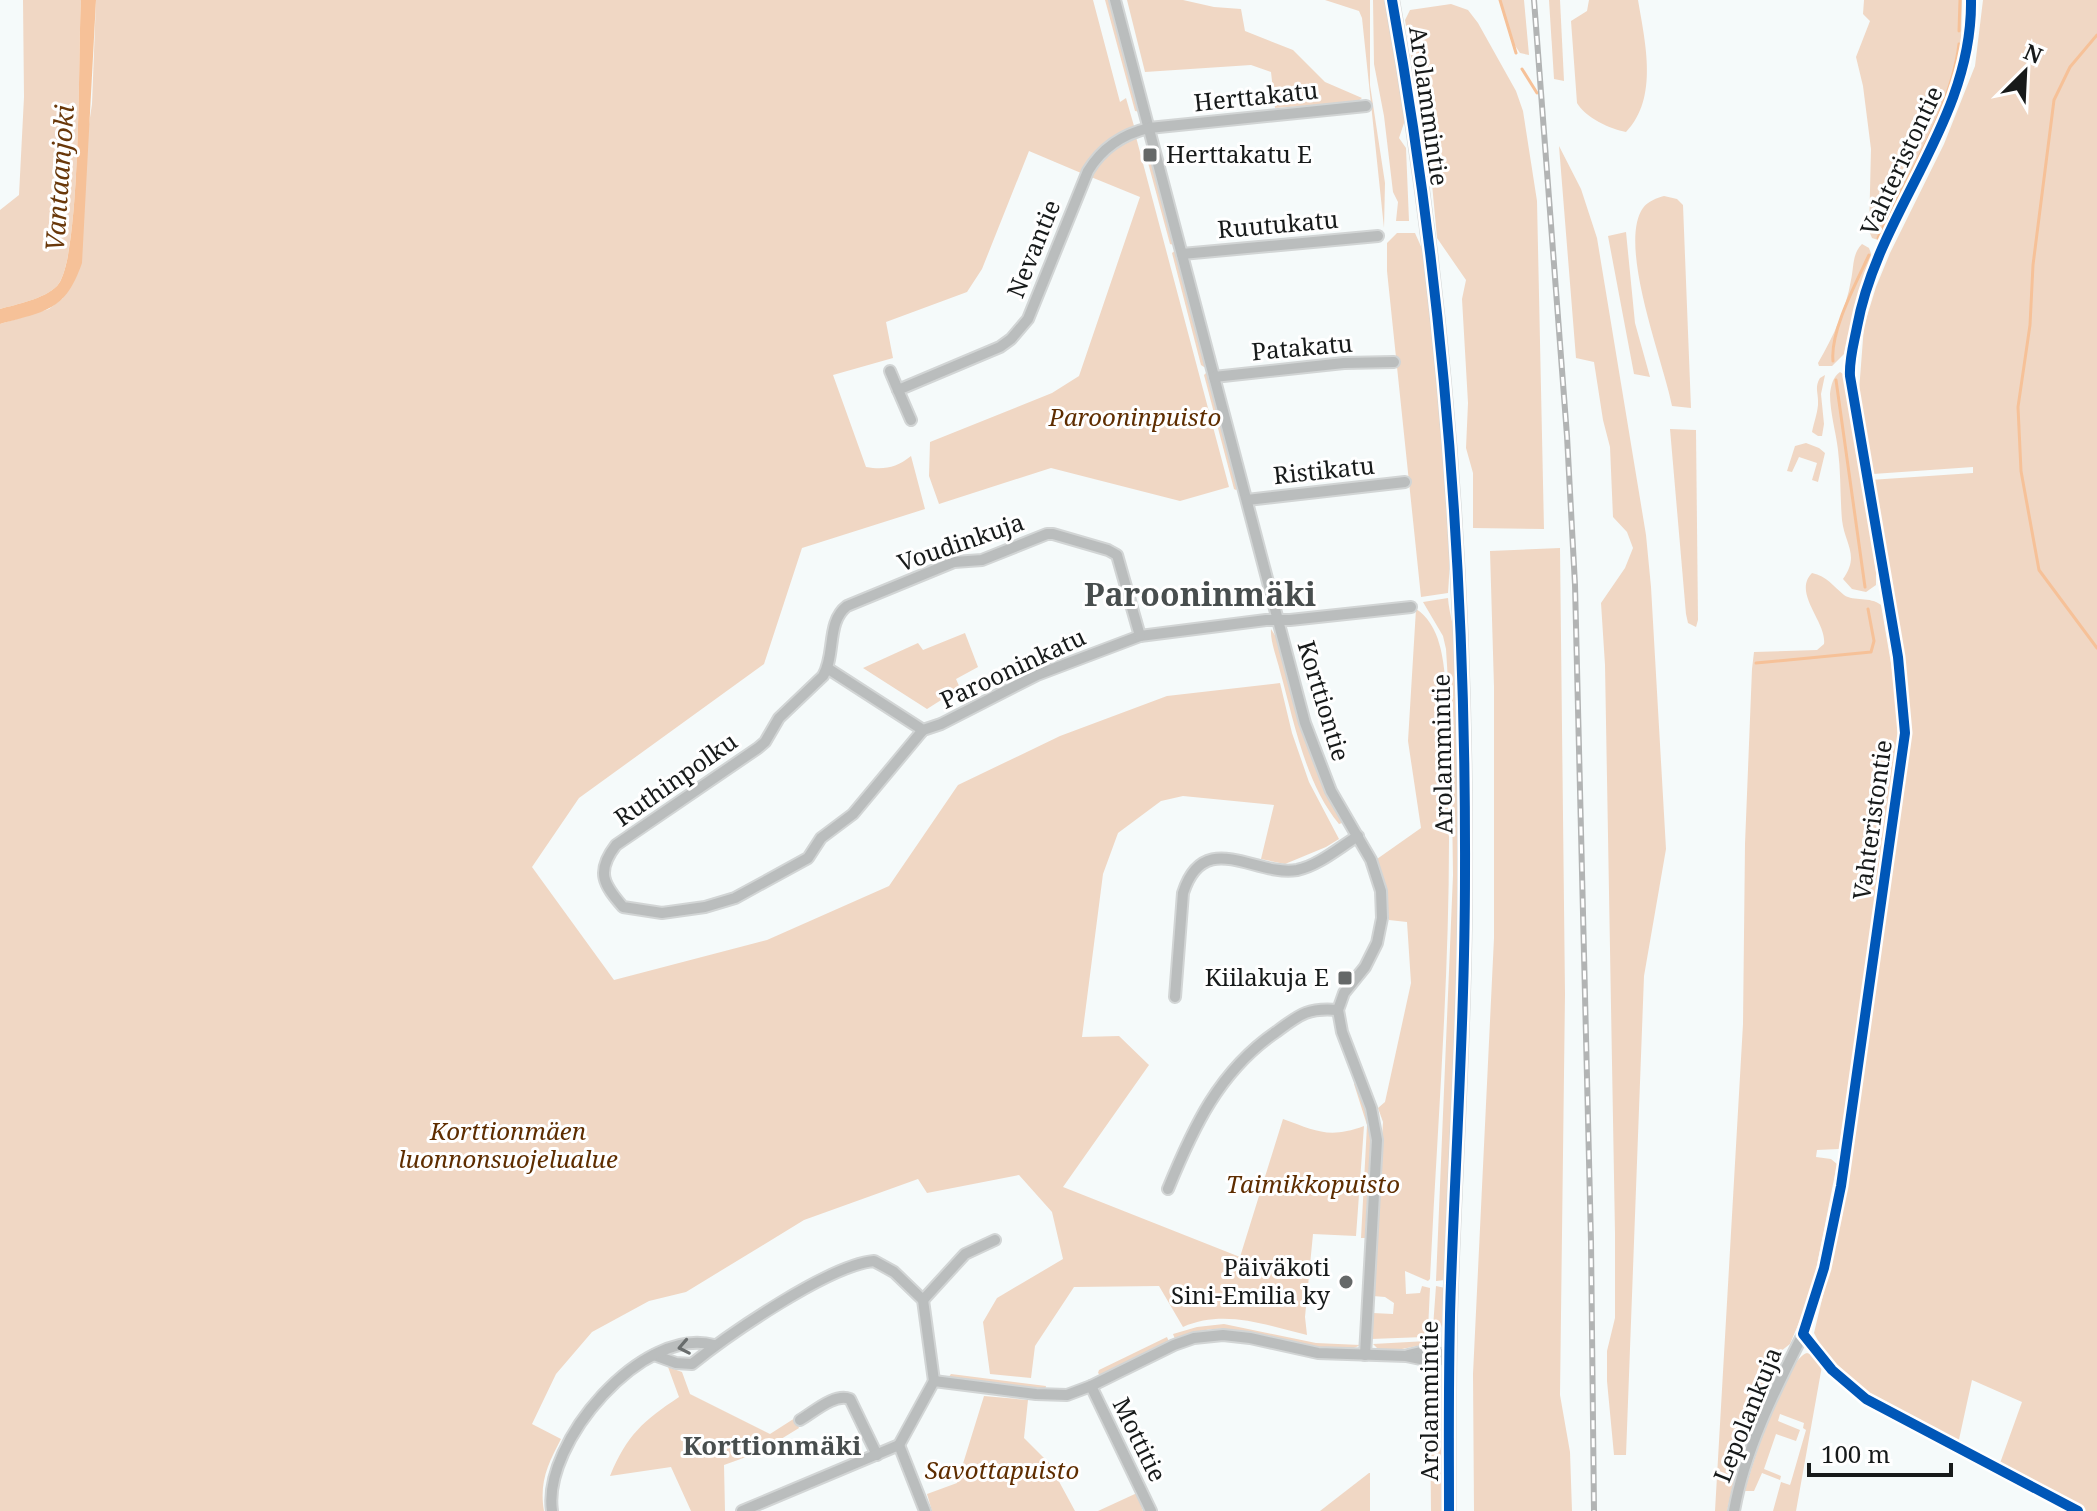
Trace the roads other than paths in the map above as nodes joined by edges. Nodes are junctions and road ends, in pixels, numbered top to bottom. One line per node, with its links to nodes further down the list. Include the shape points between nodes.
1 (1115, 0): 5 (street, Korttiontie)
2 (1392, 0): 30 (street, Arolammintie, via 1435,303 1459,596 1465,874)
3 (1971, 0): 26 (street, Vahteristontie, via 1961,80 1870,280 1850,359 1898,657 1905,733 1841,1186)
4 (1366, 106): 5 (street, Herttakatu)
5 (1149, 128): 7 (street, Korttiontie); 11 (street, Nevantie, via 1116,141 1095,159 1034,308 1011,339)
6 (1378, 236): 7 (street, Ruutukatu)
7 (1182, 254): 10 (street, Korttiontie)
8 (1394, 362): 10 (street, Patakatu)
9 (890, 371): 11 (street)
10 (1214, 377): 14 (street, Korttiontie)
11 (898, 390): 12 (street)
12 (911, 420)
13 (1405, 482): 14 (street, Ristikatu)
14 (1247, 500): 16 (street, Korttiontie)
15 (1411, 607): 16 (street, Parooninkatu)
16 (1278, 621): 17 (street, Parooninkatu); 20 (street, Korttiontie, via 1316,755)
17 (1140, 636): 18 (street, Voudinkuja, via 1117,555 1047,534 982,560 954,562 847,606 836,621); 19 (street, Parooninkatu, via 1037,675)
18 (827, 668): 19 (street, Parooninkatu); 19 (street, Ruthinpolku, via 758,748 616,845 603,881 623,907 662,913 705,907 735,898 808,858 821,838 853,814)
19 (923, 730)
20 (1358, 836): 21 (street, via 1297,870 1224,857 1198,868 1183,893); 22 (street, Korttiontie, via 1377,877 1382,918 1370,959)
21 (1175, 997)
22 (1338, 1010): 23 (street, via 1305,1012 1240,1061 1190,1134); 29 (street, via 1377,1140)
23 (1168, 1189)
24 (995, 1240): 25 (street, via 965,1254)
25 (923, 1300): 27 (street, via 887,1267 864,1262 806,1289); 31 (street)
26 (1803, 1334): 41 (street, Lepolankuja, via 1750,1454); 42 (street, via 1832,1370 1866,1399)
27 (714, 1345): 28 (street, one-way to 28, via 692,1344); 28 (street, via 692,1364)
28 (654, 1355): 36 (street, via 617,1380 574,1431 558,1465)
29 (1365, 1355): 30 (street, via 1435,1362); 32 (street, via 1318,1353 1236,1335 1210,1336 1174,1345)
30 (1449, 1357): 40 (street, Arolammintie)
31 (934, 1381): 32 (street, via 1051,1396); 34 (street)
32 (1091, 1386): 39 (street, Mottitie)
33 (800, 1420): 35 (street, via 843,1396 850,1399)
34 (899, 1445): 35 (street); 38 (street)
35 (877, 1455): 37 (street)
36 (552, 1511)
37 (742, 1511)
38 (925, 1511)
39 (1151, 1511)
40 (1449, 1511)
41 (1734, 1511)
42 (2078, 1511)

